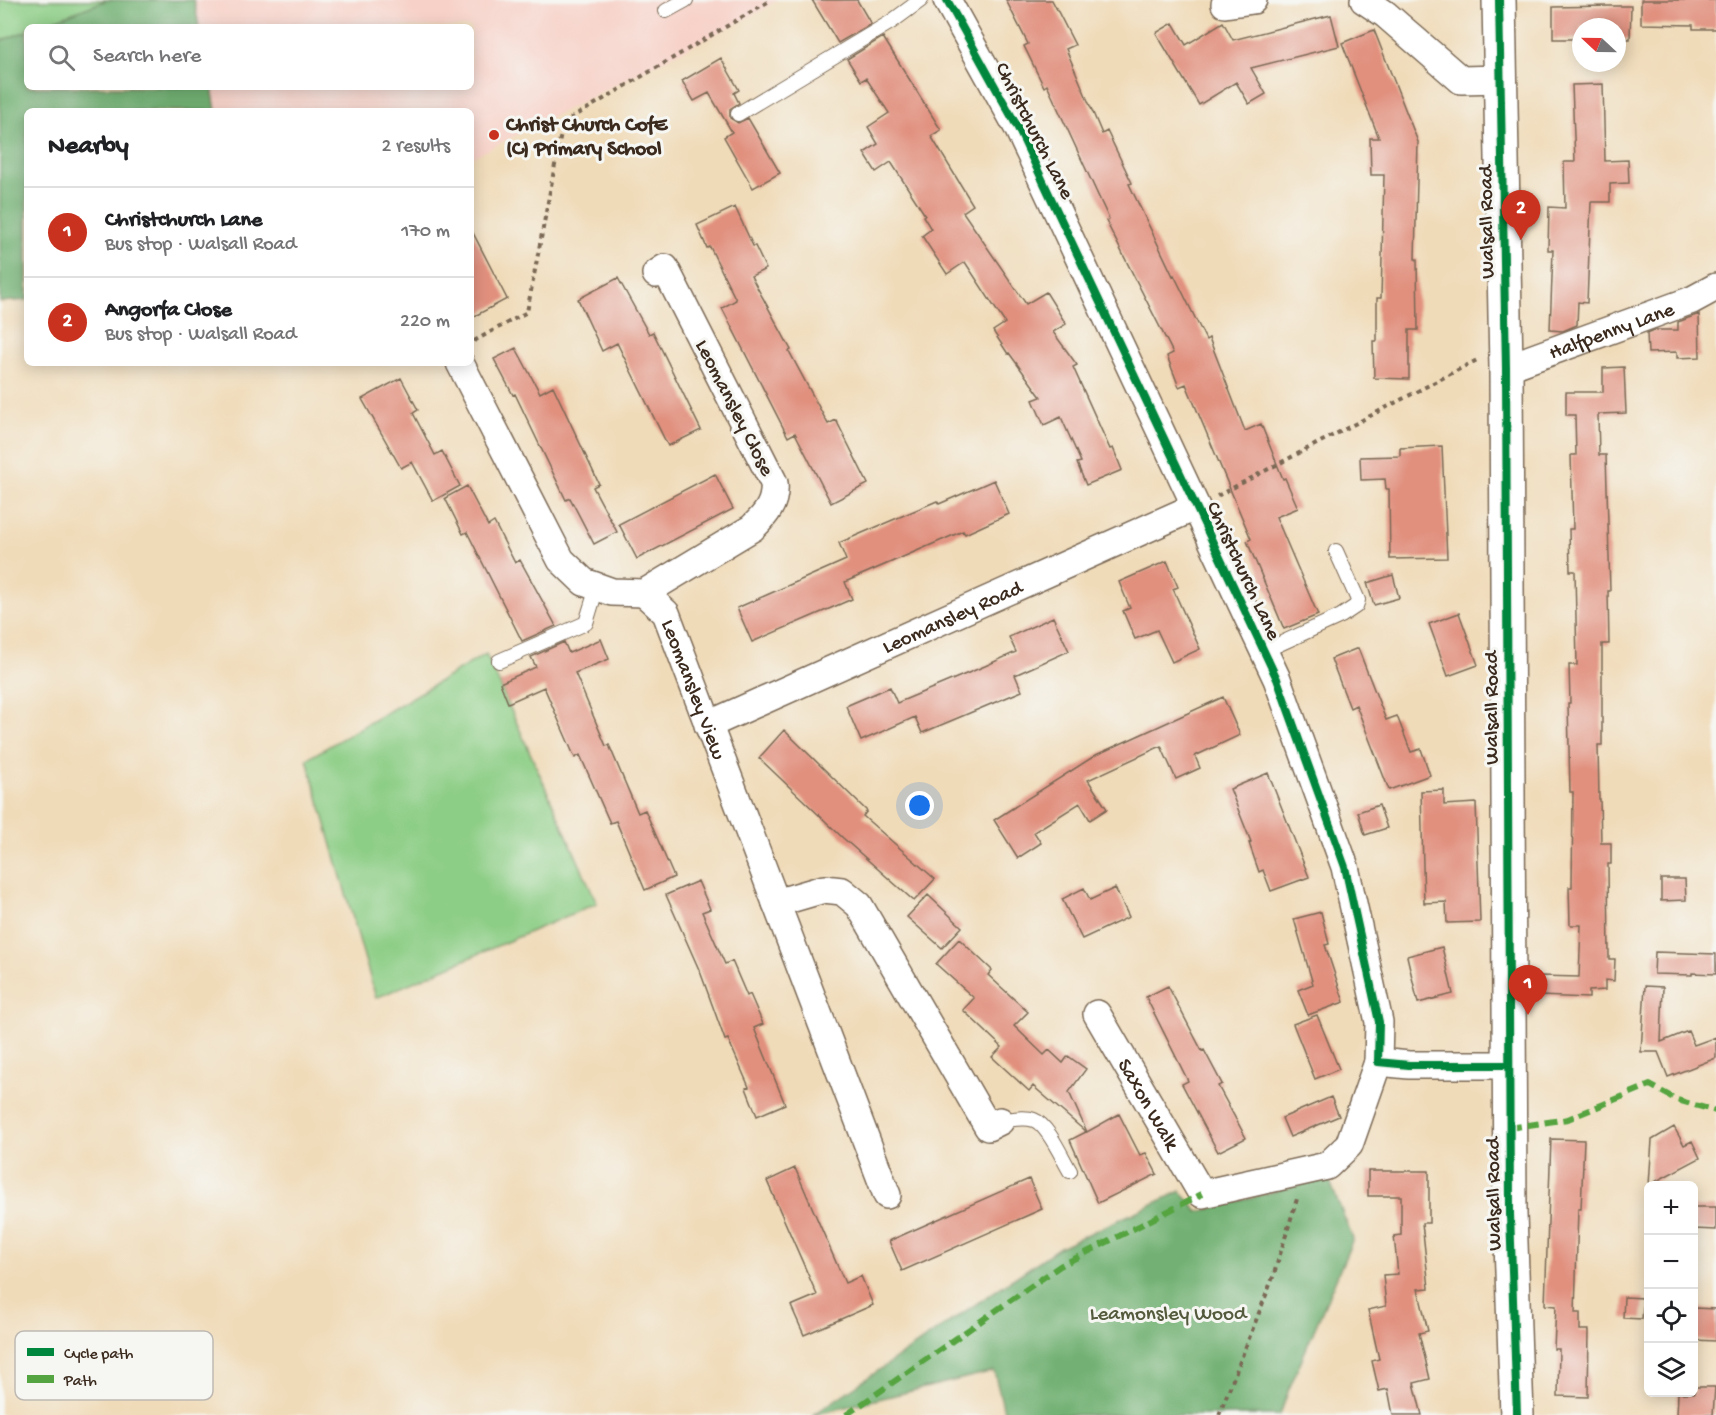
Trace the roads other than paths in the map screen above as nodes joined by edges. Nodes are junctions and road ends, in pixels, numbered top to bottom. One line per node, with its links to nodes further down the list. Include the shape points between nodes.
1 (686, 0): 8 (lane)
2 (921, 0): 10 (lane)
3 (948, 0): 15 (street, Christchurch Lane, via 1018,128)
4 (1253, 0): 7 (street)
5 (1364, 0): 9 (street, via 1461,80)
6 (1499, 0): 9 (street, Walsall Road)
7 (1225, 4)
8 (666, 12)
9 (1501, 79): 13 (street, Walsall Road)
10 (738, 114)
11 (665, 268): 18 (street, Leomansley Close, via 774,483 775,496 764,517 752,528)
12 (1716, 287): 13 (street, Halfpenny Lane, via 1692,300)
13 (1505, 357): 25 (street, Walsall Road)
14 (458, 376): 17 (street, via 561,560 584,582)
15 (1196, 507): 19 (street, Christchurch Lane); 21 (street, Leomansley Road)
16 (1336, 551): 19 (lane, via 1358,600 1356,606)
17 (597, 586): 18 (street, via 612,592); 20 (lane, via 586,623)
18 (644, 593): 21 (street, Leomansley View, via 666,613)
19 (1264, 651): 24 (street, Christchurch Lane, via 1345,867 1379,1022)
20 (499, 661)
21 (708, 725): 22 (street, Leomansley View)
22 (776, 903): 26 (street, via 824,889 842,891 859,905 988,1127); 29 (street, Leomansley View)
23 (1097, 1014): 28 (street, Saxon Walk)
24 (1378, 1062): 25 (street); 28 (street, Christchurch Lane, via 1349,1145 1327,1166)
25 (1509, 1065): 30 (street, Walsall Road)
26 (1000, 1120): 27 (lane, via 1034,1120 1046,1131)
27 (1070, 1171)
28 (1202, 1194)
29 (887, 1195)
30 (1517, 1415)

